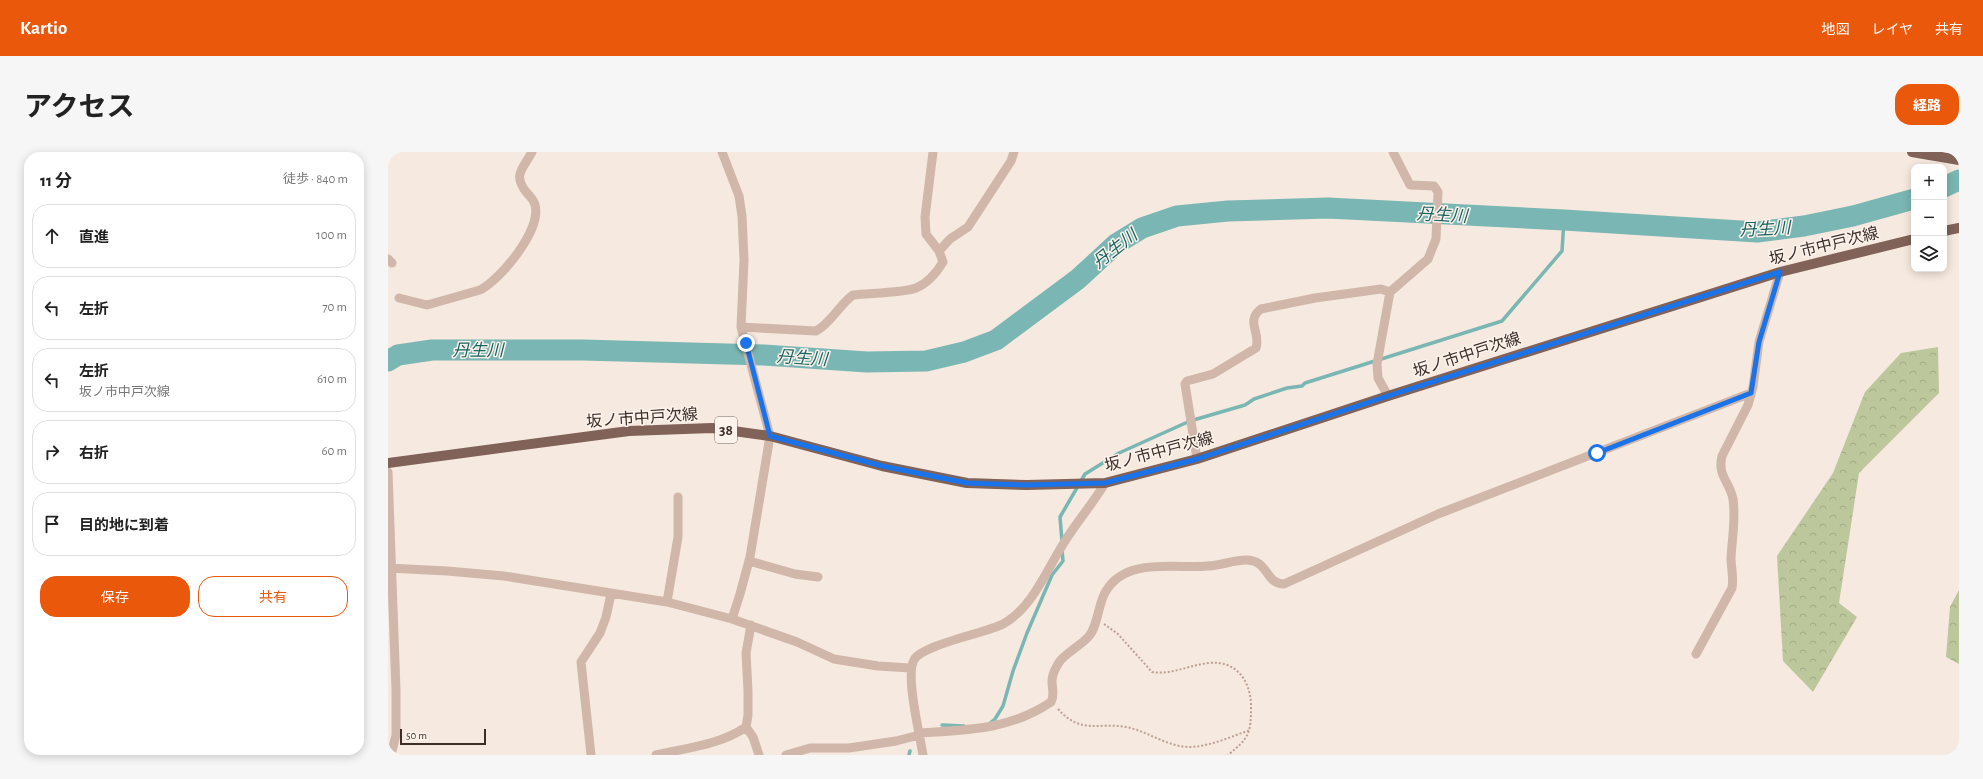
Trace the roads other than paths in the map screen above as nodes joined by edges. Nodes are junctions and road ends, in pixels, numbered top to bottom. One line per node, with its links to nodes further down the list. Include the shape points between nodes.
1 (532, 152): 14 (street, via 519,176 521,185 536,206 535,218 531,233 516,255 486,287 480,290 427,305)
2 (722, 152): 15 (street, via 739,196 742,216)
3 (933, 152): 11 (street, via 925,218 926,234)
4 (1014, 152): 11 (street, via 1011,161 968,227 950,239)
5 (1393, 152): 13 (street, via 1410,185 1434,186 1438,192 1436,238 1428,259)
6 (1912, 152): 7 (main road)
7 (1959, 160)
8 (1959, 228): 9 (main road)
9 (1947, 230)
10 (1911, 240): 12 (main road, 坂ノ市中戸次線 / 38)
11 (939, 251): 15 (street, via 943,262 928,281 916,288 853,295 823,327 816,331)
12 (1780, 272): 16 (street, via 1759,342); 17 (main road, 坂ノ市中戸次線 / 38)
13 (1390, 292): 17 (street, via 1377,364 1378,378); 19 (street, via 1381,289 1316,298 1261,309 1255,314 1253,319 1258,342 1256,348 1213,374 1187,381 1185,384)
14 (398, 298)
15 (742, 329): 18 (street)
16 (1751, 393): 31 (street, via 1748,405 1720,464 1721,475 1733,499 1731,560 1734,579 1732,588); 34 (street, via 1438,514 1284,584 1277,584 1272,580 1263,566 1256,561 1245,560 1208,566 1151,567 1130,571 1115,579 1105,591 1090,636 1058,662 1052,680 1054,696 1051,702 1015,720 994,727)
17 (1388, 396): 19 (main road, 坂ノ市中戸次線 / 38)
18 (770, 436): 20 (main road, 坂ノ市中戸次線 / 38, via 712,428 629,431); 22 (main road, 坂ノ市中戸次線 / 38, via 882,466 967,483); 24 (street)
19 (1197, 459): 22 (main road, 坂ノ市中戸次線 / 38)
20 (388, 463)
21 (388, 472): 25 (street)
22 (1105, 483): 32 (street, via 1020,611 1002,624 931,648 914,658)
23 (678, 498): 28 (street, via 678,537)
24 (749, 561): 26 (street); 29 (street)
25 (390, 568): 27 (street, via 504,576); 36 (street, via 396,735)
26 (818, 577)
27 (611, 594): 28 (street); 37 (street, via 600,633 581,662)
28 (667, 602): 29 (street)
29 (732, 619): 30 (street)
30 (751, 626): 32 (street, via 797,642 834,659); 33 (street, via 746,653)
31 (1696, 654)
32 (910, 668): 34 (street)
33 (746, 727): 38 (street, via 737,733 694,748); 39 (street, via 754,737)
34 (919, 734): 35 (street); 41 (street)
35 (841, 751): 40 (street, via 810,748)
36 (391, 755)
37 (591, 755)
38 (656, 755)
39 (759, 755)
40 (786, 755)
41 (922, 755)

